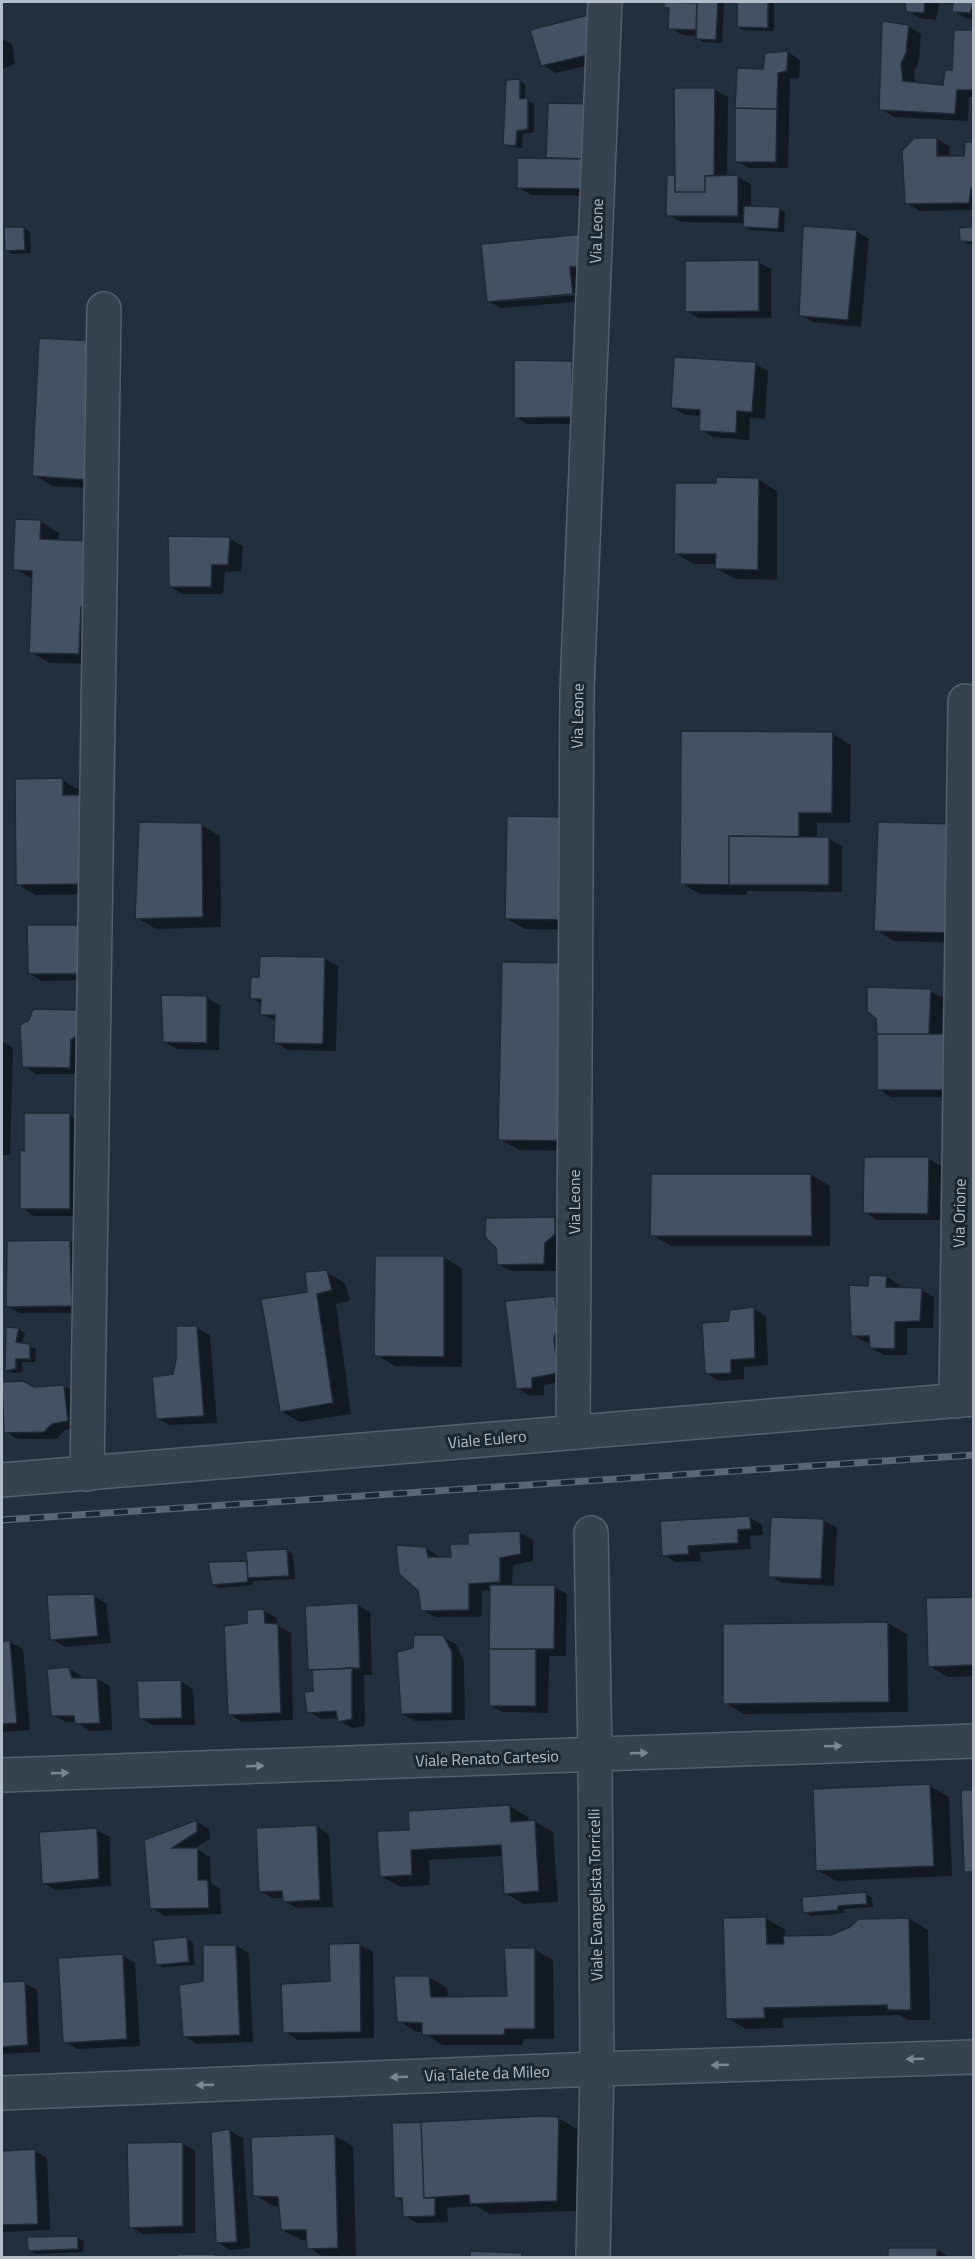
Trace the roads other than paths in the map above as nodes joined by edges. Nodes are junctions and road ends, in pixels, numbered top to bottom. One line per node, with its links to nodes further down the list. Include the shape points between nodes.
1 (605, 2): 5 (street, Via Leone, via 577,690)
2 (104, 309): 6 (street)
3 (965, 701): 4 (street, Via Orione)
4 (965, 1400): 5 (street, Viale Eulero)
5 (573, 1432): 6 (street, Viale Eulero)
6 (87, 1474): 7 (street, Viale Eulero)
7 (2, 1480)
8 (591, 1533): 10 (street, Viale Evangelista Torricelli)
9 (974, 1742): 10 (street, Viale Renato Cartesio, one-way to 9)
10 (595, 1754): 11 (street, Viale Renato Cartesio, one-way to 10); 13 (street, Viale Evangelista Torricelli)
11 (2, 1775)
12 (974, 2057): 13 (street, Via Talete da Mileo, one-way to 13)
13 (597, 2069): 14 (street, Via Talete da Mileo, one-way to 14); 15 (street, Viale Evangelista Torricelli)
14 (2, 2093)
15 (593, 2258)

